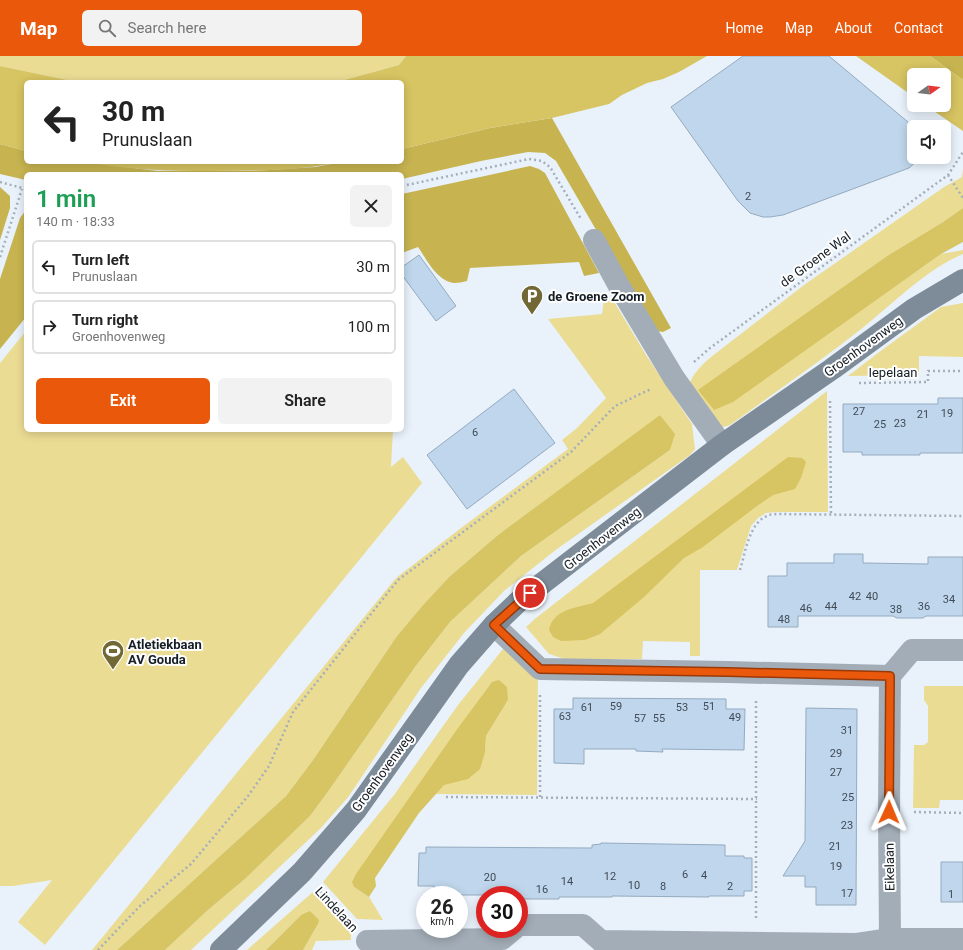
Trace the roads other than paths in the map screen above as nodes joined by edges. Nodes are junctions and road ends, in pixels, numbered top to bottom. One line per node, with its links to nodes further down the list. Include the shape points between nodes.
1 (594, 240): 3 (street, via 674,378)
2 (963, 280): 3 (street, Groenhovenweg, via 914,309 821,383)
3 (722, 445): 4 (street, Groenhovenweg, via 518,602)
4 (494, 625): 6 (street, via 540,669); 13 (street, Groenhovenweg, via 459,665 356,810 302,872)
5 (963, 650): 6 (street, via 912,650)
6 (890, 676): 9 (street, Eikelaan)
7 (528, 926): 12 (street, via 583,925 601,941)
8 (503, 938): 11 (street, Lindelaan)
9 (890, 939): 10 (street); 12 (street)
10 (963, 939)
11 (367, 942)
12 (857, 947)
13 (221, 950)

